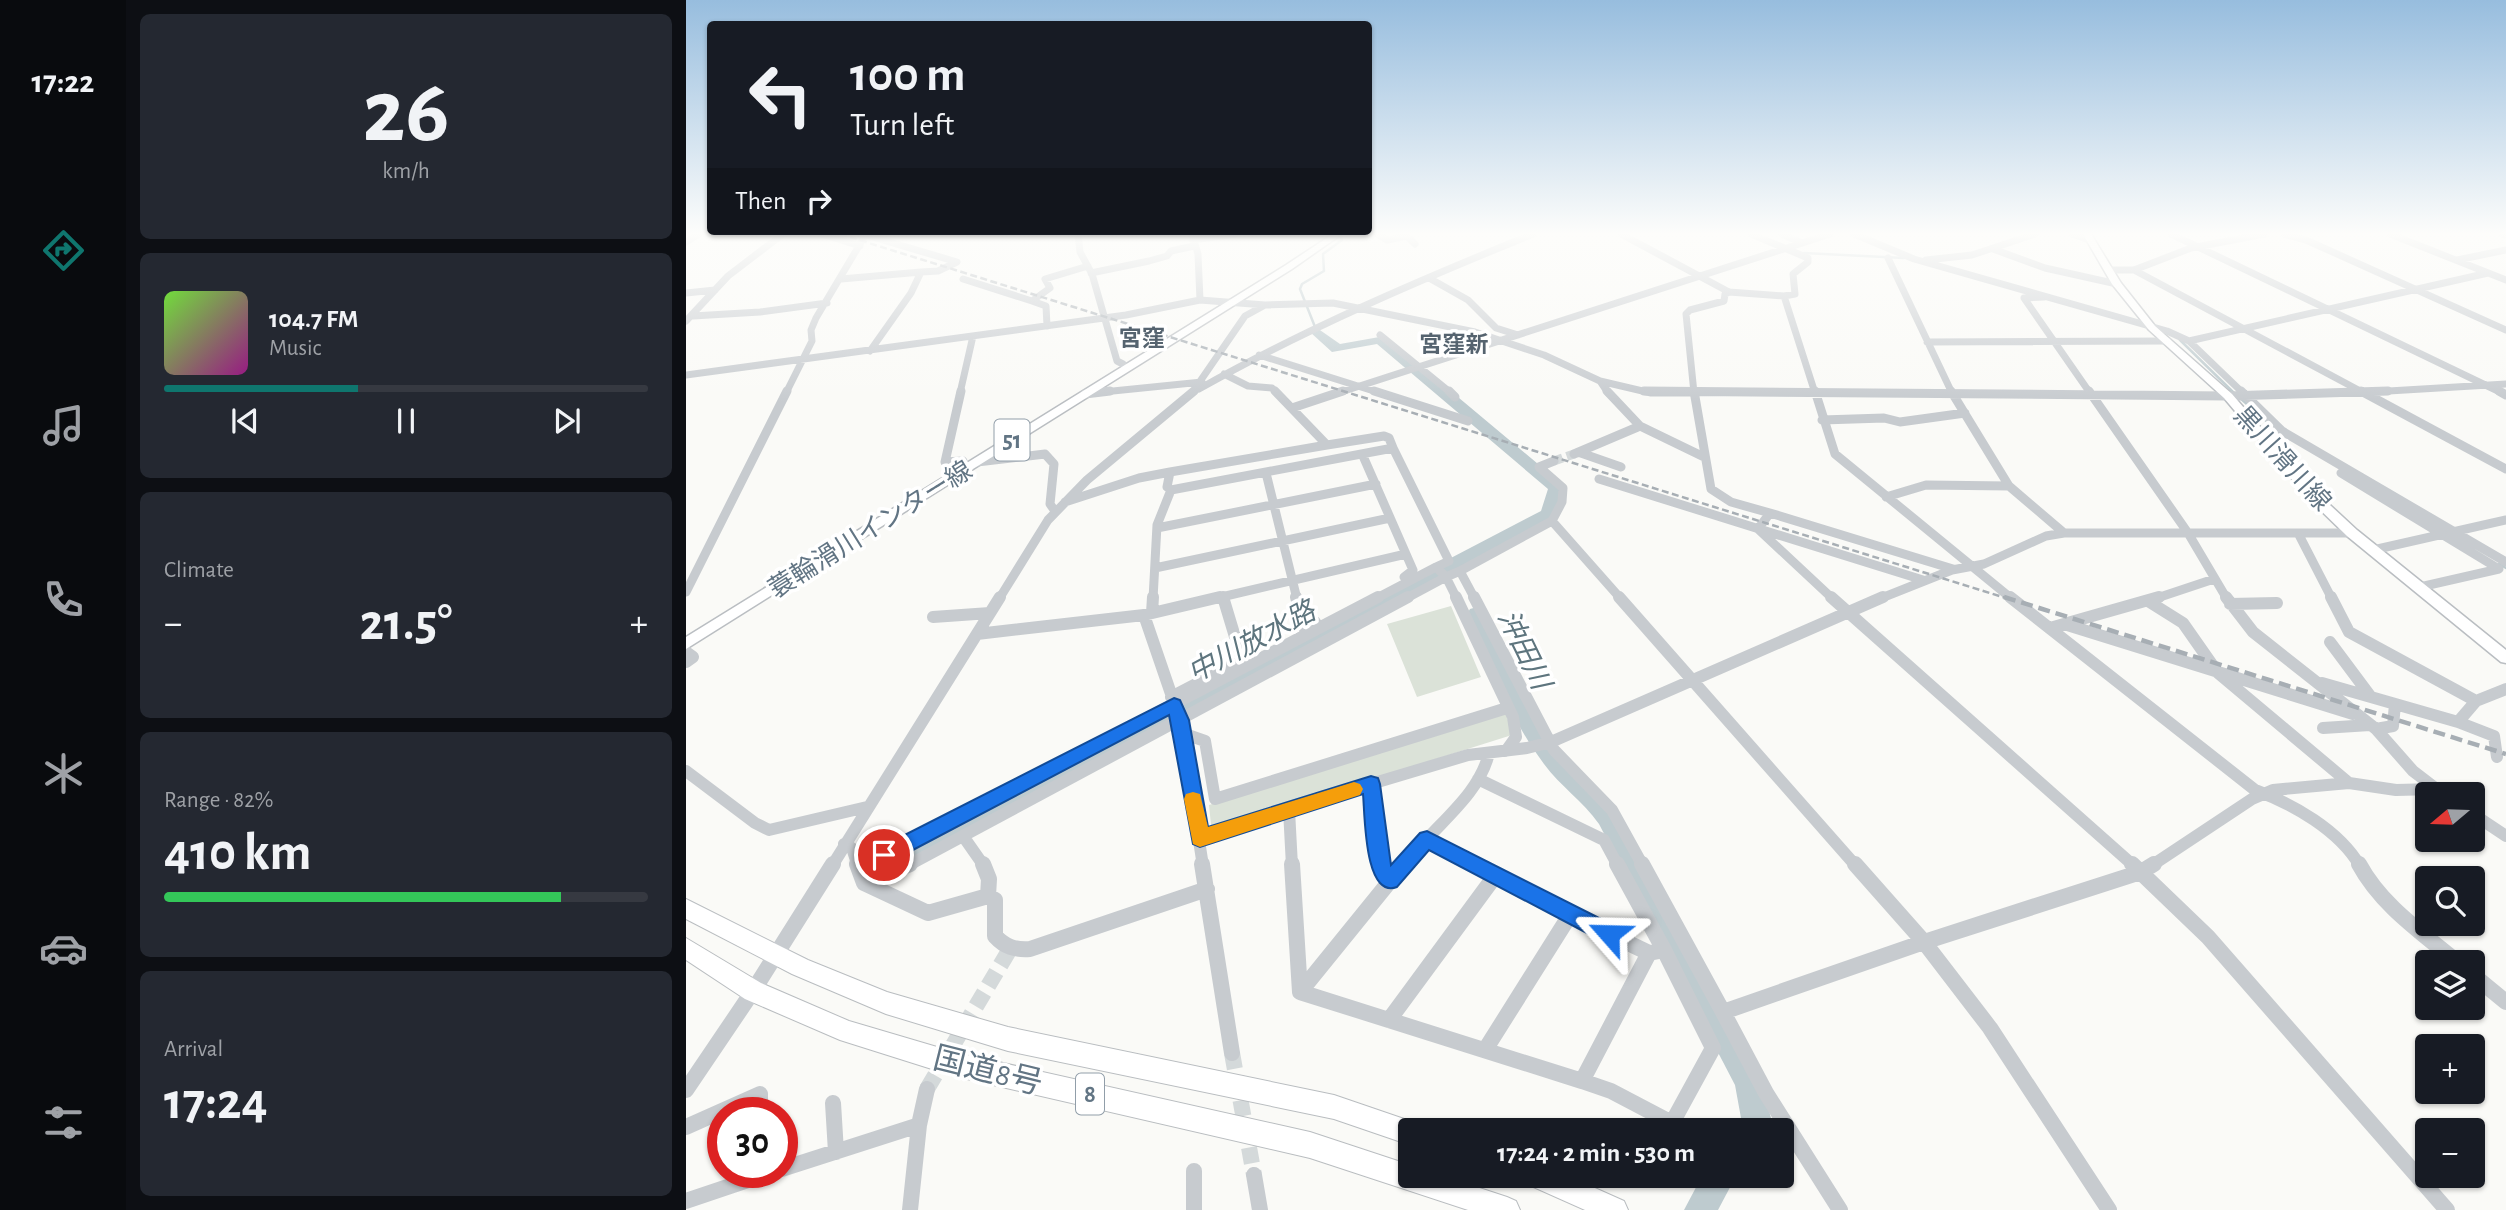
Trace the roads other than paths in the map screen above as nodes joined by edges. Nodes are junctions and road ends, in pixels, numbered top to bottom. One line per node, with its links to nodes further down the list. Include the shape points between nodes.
1 (710, 290): 25 (street)
2 (715, 290): 36 (street)
3 (834, 290): 31 (street)
4 (916, 290): 50 (street)
5 (999, 290): 29 (street)
6 (1048, 290): 29 (street)
7 (1096, 290): 35 (street)
8 (1199, 290): 28 (street)
9 (1244, 290): 30 (main road, 蓑輪滑川インター線 / 51)
10 (1246, 290): 30 (main road, 蓑輪滑川インター線 / 51)
11 (1401, 290): 33 (street)
12 (1451, 290): 43 (street, via 1468,300 1496,328)
13 (1655, 290): 43 (street)
14 (1726, 290): 24 (street)
15 (1795, 290): 26 (street)
16 (1903, 290): 49 (street)
17 (2021, 290): 27 (street)
18 (2122, 290): 39 (main road, 黒川滑川線)
19 (2171, 290): 40 (street)
20 (2290, 290): 34 (street)
21 (2409, 290): 34 (street)
22 (2425, 290): 41 (street)
23 (2426, 290): 37 (street)
24 (1729, 292): 26 (street); 65 (street, via 1724,301 1686,314)
25 (686, 293)
26 (1784, 296): 64 (street)
27 (2044, 297): 39 (street); 46 (street, via 2024,298)
28 (1199, 300): 30 (street); 35 (street)
29 (1032, 301): 38 (street, via 1046,306)
30 (1228, 302): 32 (street); 53 (main road, 蓑輪滑川インター線 / 51); 63 (main road, 蓑輪滑川インター線 / 51)
31 (827, 303): 36 (street); 52 (street, via 811,330 812,341)
32 (1265, 305): 33 (street, via 1306,302); 59 (street, via 1245,316)
33 (1360, 309): 45 (street); 51 (street)
34 (2329, 309): 40 (street); 61 (street)
35 (1104, 318): 38 (street); 53 (street, via 1117,360)
36 (689, 319)
37 (2506, 323)
38 (1047, 326): 44 (street)
39 (2152, 328): 47 (main road, 黒川滑川線); 48 (street)
40 (2242, 329): 48 (street); 62 (street)
41 (2506, 330)
42 (1380, 335): 54 (street)
43 (1518, 335): 45 (street)
44 (973, 336): 50 (street); 82 (street, via 946,462)
45 (1503, 340): 54 (street); 57 (street)
46 (2053, 341): 47 (street); 49 (street); 67 (street)
47 (2168, 341): 70 (main road, 黒川滑川線)
48 (2189, 341): 68 (street)
49 (1927, 342): 66 (street)
50 (870, 351): 52 (street)
51 (1259, 355): 55 (street); 60 (street)
52 (803, 360): 56 (street); 124 (street)
53 (1123, 364): 82 (main road, 蓑輪滑川インター線 / 51)
54 (1420, 367): 60 (street); 71 (street)
55 (1224, 374): 59 (street); 72 (street, via 1248,386 1272,388)
56 (686, 375)
57 (1600, 381): 65 (street, via 1651,393); 76 (street)
58 (2506, 384): 61 (street)
59 (1199, 386): 63 (street); 96 (street)
60 (1358, 386): 72 (street); 75 (street)
61 (2487, 386): 62 (street); 69 (street)
62 (2364, 393): 68 (street); 86 (street)
63 (1085, 394): 84 (main road, 蓑輪滑川インター線 / 51)
64 (1814, 394): 65 (street); 66 (street); 74 (street)
65 (1695, 395): 81 (street)
66 (1953, 395): 67 (street); 73 (street)
67 (2091, 395): 70 (street); 106 (street)
68 (2246, 395): 70 (street); 104 (street, via 2282,430)
69 (2506, 395)
70 (2228, 396): 108 (main road, 黒川滑川線, via 2297,479)
71 (1455, 397)
72 (1292, 408): 78 (street)
73 (1965, 413): 74 (street, via 1900,422 1884,418); 91 (street)
74 (1822, 420): 94 (street, via 1835,454)
75 (1468, 421)
76 (1640, 426): 81 (street); 85 (street, via 1576,453)
77 (2270, 430): 109 (street)
78 (1327, 445): 79 (street, via 1384,436); 87 (street)
79 (1393, 448): 80 (street); 114 (street, via 1449,561)
80 (1363, 456): 88 (street); 90 (street)
81 (1704, 457): 93 (street, via 1707,484)
82 (963, 461): 138 (main road, 蓑輪滑川インター線 / 51)
83 (1554, 461): 101 (street, via 1539,467 1563,488)
84 (976, 462): 96 (street, via 1045,454 1054,464 1051,504); 141 (main road, 蓑輪滑川インター線 / 51)
85 (1621, 467)
86 (2506, 469)
87 (1171, 472): 92 (street, via 1167,487); 96 (street, via 1139,478)
88 (1266, 473): 92 (street); 95 (street)
89 (1599, 478): 97 (street)
90 (1376, 484): 95 (street); 99 (street)
91 (2009, 486): 94 (street, via 1926,485); 105 (street)
92 (1171, 490): 102 (street)
93 (1719, 497): 97 (street); 98 (street)
94 (1886, 497): 113 (street)
95 (1273, 505): 102 (street); 110 (street)
96 (1059, 507): 131 (street)
97 (1705, 513): 103 (street)
98 (1770, 513): 103 (street); 117 (street)
99 (1390, 518): 110 (street); 112 (street)
100 (2506, 520): 104 (street)
101 (1552, 521): 118 (street); 145 (street)
102 (1157, 528): 115 (street)
103 (1758, 529): 121 (street); 132 (street)
104 (2454, 531): 109 (street); 116 (street)
105 (2064, 533): 106 (street); 113 (street)
106 (2188, 533): 107 (street); 120 (street)
107 (2298, 533): 108 (street); 149 (street, via 2349,632)
108 (2352, 533): 111 (main road, 黒川滑川線)
109 (2440, 534): 111 (street); 116 (street)
110 (1282, 542): 115 (street); 122 (street)
111 (2372, 550): 123 (main road, 黒川滑川線)
112 (1406, 554): 122 (street); 136 (street, via 1412,573)
113 (1970, 566): 117 (street); 137 (street)
114 (1436, 567): 119 (street); 152 (street)
115 (1155, 568): 133 (street)
116 (2504, 568): 123 (street)
117 (1953, 569): 121 (street)
118 (1460, 570): 119 (street); 126 (street)
119 (1446, 576): 127 (street); 152 (street)
120 (2214, 579): 128 (street); 130 (street)
121 (1923, 580): 132 (street)
122 (1291, 582): 125 (street); 136 (street)
123 (2420, 587): 142 (main road, 黒川滑川線)
124 (686, 592)
125 (1223, 597): 133 (street); 143 (street)
126 (1473, 597): 127 (street); 157 (street)
127 (1457, 600): 151 (street)
128 (2148, 601): 135 (street); 144 (street, via 2183,623)
129 (2277, 603): 130 (street)
130 (2230, 604): 146 (street, via 2253,632)
131 (990, 612): 134 (street); 139 (street)
132 (1847, 612): 145 (street); 179 (street)
133 (1148, 614): 139 (street); 152 (street)
134 (933, 617)
135 (2064, 624): 137 (street); 144 (street)
136 (1304, 628): 143 (street)
137 (2050, 628): 167 (street, via 2255,790)
138 (686, 633)
139 (976, 634): 169 (street)
140 (2330, 642): 148 (street)
141 (687, 653)
142 (2506, 658)
143 (1242, 660): 152 (street)
144 (2218, 673): 153 (street); 164 (street)
145 (1692, 680): 157 (street); 187 (street)
146 (2316, 682): 148 (street); 153 (street)
147 (2506, 689): 149 (street)
148 (2371, 698): 150 (street)
149 (2476, 701): 154 (street)
150 (2395, 704): 154 (street); 155 (street, via 2393,726)
151 (1507, 708): 158 (street, via 1516,737); 168 (street)
152 (1177, 713): 168 (street, via 1205,741); 170 (street); 173 (street); 178 (street)
153 (2359, 715): 155 (street)
154 (2458, 722): 160 (street, via 2494,736)
155 (2373, 727): 156 (street); 163 (street)
156 (2323, 728)
157 (1551, 742): 158 (street); 196 (street, via 1561,760 1612,810)
158 (1506, 751): 159 (street)
159 (1489, 753): 162 (street); 165 (street)
160 (2497, 757)
161 (686, 771): 169 (street, via 769,830)
162 (1478, 779): 176 (street); 190 (street, via 1604,840)
163 (2426, 782)
164 (2349, 783): 166 (street); 167 (street)
165 (1371, 784): 171 (street); 181 (street, via 1382,870)
166 (2415, 791)
167 (2265, 793): 179 (street); 189 (street, via 2345,844 2367,881)
168 (1215, 799): 170 (street)
169 (867, 807): 177 (street)
170 (1194, 807): 175 (street)
171 (1289, 810): 175 (street); 194 (street)
172 (2485, 822): 174 (street)
173 (963, 836): 182 (street); 184 (street, via 987,871)
174 (2506, 836)
175 (1200, 838): 183 (street)
176 (1427, 839): 180 (street); 181 (street)
177 (844, 844): 178 (street, via 852,848); 191 (street)
178 (860, 868): 182 (street)
179 (2141, 872): 187 (street); 222 (street, via 2208,937)
180 (1495, 876): 186 (street); 197 (street)
181 (1390, 881): 194 (street)
182 (864, 883): 184 (street, via 928,913)
183 (1207, 889): 184 (street, via 1013,951 995,936 995,900); 199 (street)
184 (988, 896)
185 (686, 908): 191 (highway, 国道8号 / 8)
186 (1570, 915): 190 (street); 198 (street)
187 (1924, 942): 196 (street); 221 (street, via 1990,1028)
188 (686, 948): 193 (highway, 国道8号 / 8)
189 (2443, 950)
190 (1656, 951): 200 (street); 200 (street, via 1713,1048 1672,1123)
191 (776, 954): 193 (street); 207 (highway, 国道8号 / 8, via 887,1003 1008,1039 1334,1107)
192 (2485, 985): 195 (street)
193 (752, 991): 201 (street); 218 (highway, 国道8号 / 8, via 848,1032 954,1064 1310,1145)
194 (1300, 992): 197 (street)
195 (2506, 1002)
196 (1723, 1012): 220 (street, via 1766,1093)
197 (1389, 1020): 198 (street)
198 (1485, 1050): 200 (street)
199 (1232, 1054)
200 (1582, 1081)
201 (687, 1087)
202 (927, 1089): 205 (street)
203 (833, 1103): 208 (street)
204 (707, 1118): 206 (street)
205 (919, 1125): 208 (street); 215 (street)
206 (686, 1127)
207 (1398, 1129)
208 (836, 1152): 209 (street)
209 (798, 1164)
210 (1194, 1171): 216 (street)
211 (1254, 1175): 217 (street)
212 (722, 1188): 214 (street)
213 (1565, 1188): 219 (highway)
214 (686, 1200)
215 (910, 1210)
216 (1194, 1210)
217 (1260, 1210)
218 (1507, 1210)
219 (1615, 1210)
220 (1840, 1210)
221 (2109, 1210)
222 (2447, 1210)

